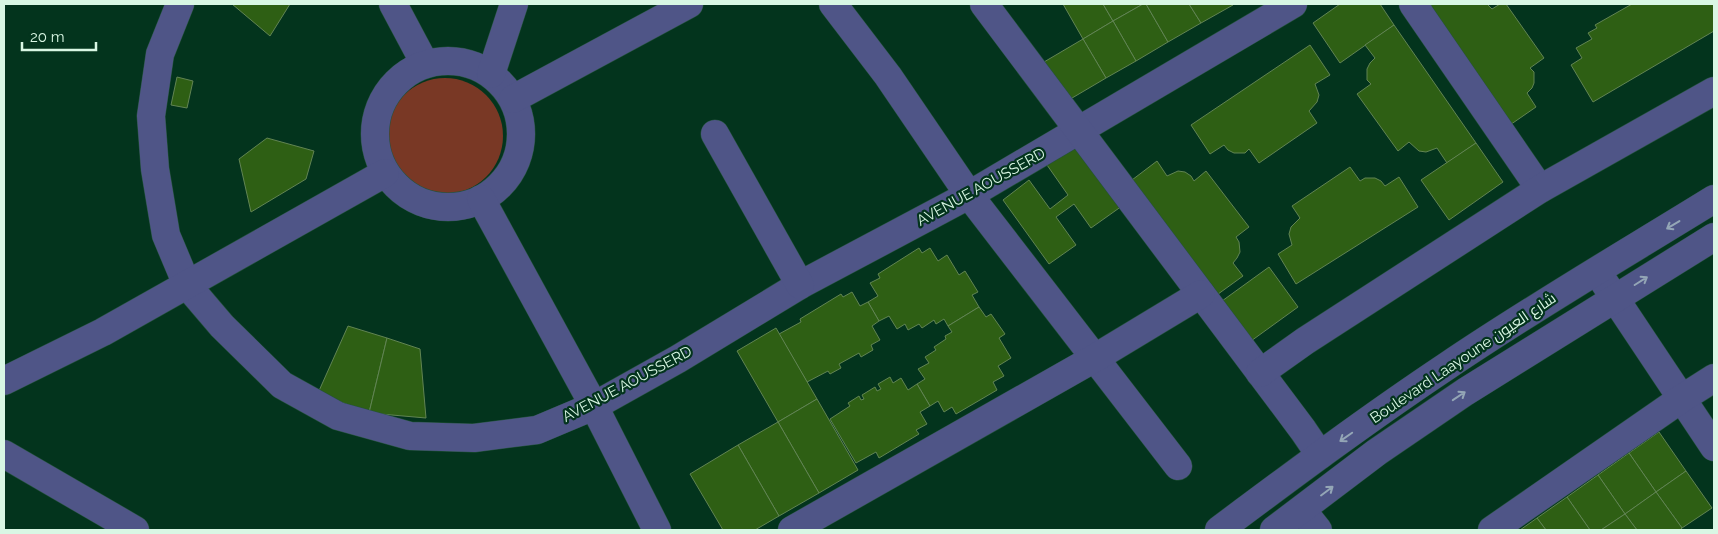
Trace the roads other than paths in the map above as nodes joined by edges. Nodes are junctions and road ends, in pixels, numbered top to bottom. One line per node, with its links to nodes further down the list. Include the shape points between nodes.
1 (180, 4): 22 (street, AVENUE AOUSSERD, via 160,54 151,116 155,169 166,235)
2 (393, 4): 9 (street)
3 (514, 4): 10 (street)
4 (689, 4): 12 (street)
5 (833, 4): 17 (street, via 888,76)
6 (1293, 4): 13 (street, AVENUE AOUSSERD)
7 (1413, 4): 16 (street)
8 (994, 7): 13 (street)
9 (425, 64): 10 (street, via 459,61); 15 (street, via 402,77 382,105 376,122 376,148)
10 (491, 74): 12 (street)
11 (1714, 91): 16 (street)
12 (513, 99): 18 (street, via 520,121 521,144 514,166 500,185)
13 (1080, 131): 17 (street, AVENUE AOUSSERD); 24 (street)
14 (715, 134): 23 (street)
15 (385, 173): 18 (street, via 399,189 418,201 439,207 460,206); 22 (street)
16 (1540, 189): 27 (street)
17 (969, 195): 23 (street, AVENUE AOUSSERD); 26 (street)
18 (481, 199): 31 (street)
19 (1714, 200): 21 (street, Boulevard Laayoune شارع العيون, one-way to 21)
20 (1714, 237): 25 (street, Boulevard Laayoune شارع العيون, one-way to 20)
21 (1596, 271): 25 (street); 34 (street, Boulevard Laayoune شارع العيون, one-way to 34, via 1448,366)
22 (187, 285): 29 (street, via 103,332); 31 (street, AVENUE AOUSSERD, via 222,326 282,385 338,416 410,436 474,438 537,430)
23 (800, 285): 31 (street, AVENUE AOUSSERD)
24 (1201, 294): 26 (street); 27 (street)
25 (1615, 297): 30 (street); 36 (street, Boulevard Laayoune شارع العيون, one-way to 25, via 1421,422)
26 (1095, 358): 35 (street); 39 (street)
27 (1260, 373): 34 (street)
28 (1714, 378): 30 (street)
29 (4, 380)
30 (1681, 399): 32 (street); 42 (street)
31 (594, 406): 38 (street)
32 (1714, 447)
33 (4, 454): 37 (street)
34 (1320, 455): 40 (street, Boulevard Laayoune شارع العيون)
35 (1178, 466)
36 (1310, 520): 41 (street, Boulevard Laayoune شارع العيون)
37 (135, 530)
38 (657, 530)
39 (792, 530)
40 (1219, 530)
41 (1274, 530)
42 (1492, 530)

